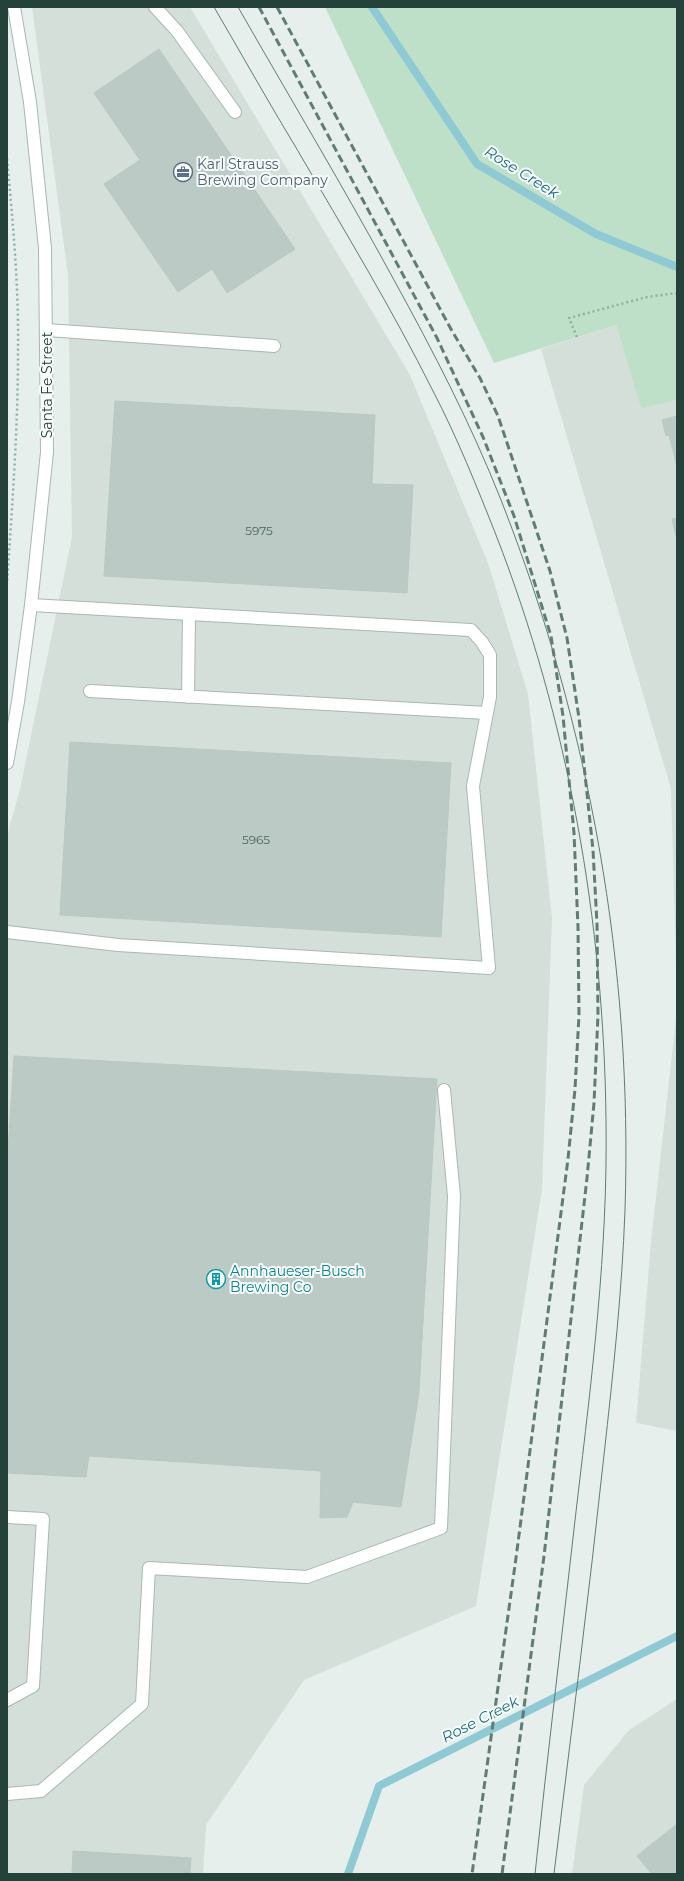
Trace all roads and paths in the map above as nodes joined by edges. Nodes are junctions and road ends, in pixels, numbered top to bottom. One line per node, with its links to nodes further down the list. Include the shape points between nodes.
1 (14, 7): 6 (street, Santa Fe Street, via 30,102 45,248)
2 (155, 7): 3 (street, via 177,31)
3 (235, 112)
4 (7, 159): 9 (path, via 16,265 18,353 14,487)
5 (677, 293): 7 (path, via 647,297 569,318)
6 (47, 330): 8 (street); 10 (street, Santa Fe Street, via 47,452)
7 (577, 337)
8 (274, 346)
9 (7, 584)
10 (31, 605): 11 (street); 15 (street, Santa Fe Street)
11 (189, 614): 13 (street); 14 (street, via 471,630 490,655 490,697)
12 (90, 692): 13 (street)
13 (188, 696): 14 (street)
14 (487, 713): 16 (street, via 473,786 489,968 118,945)
15 (7, 763)
16 (7, 932)
17 (444, 1090): 20 (street, via 454,1196 441,1528 308,1577 149,1568 142,1704 41,1791)
18 (7, 1517): 19 (street, via 43,1519 33,1686)
19 (7, 1700)
20 (7, 1794)

